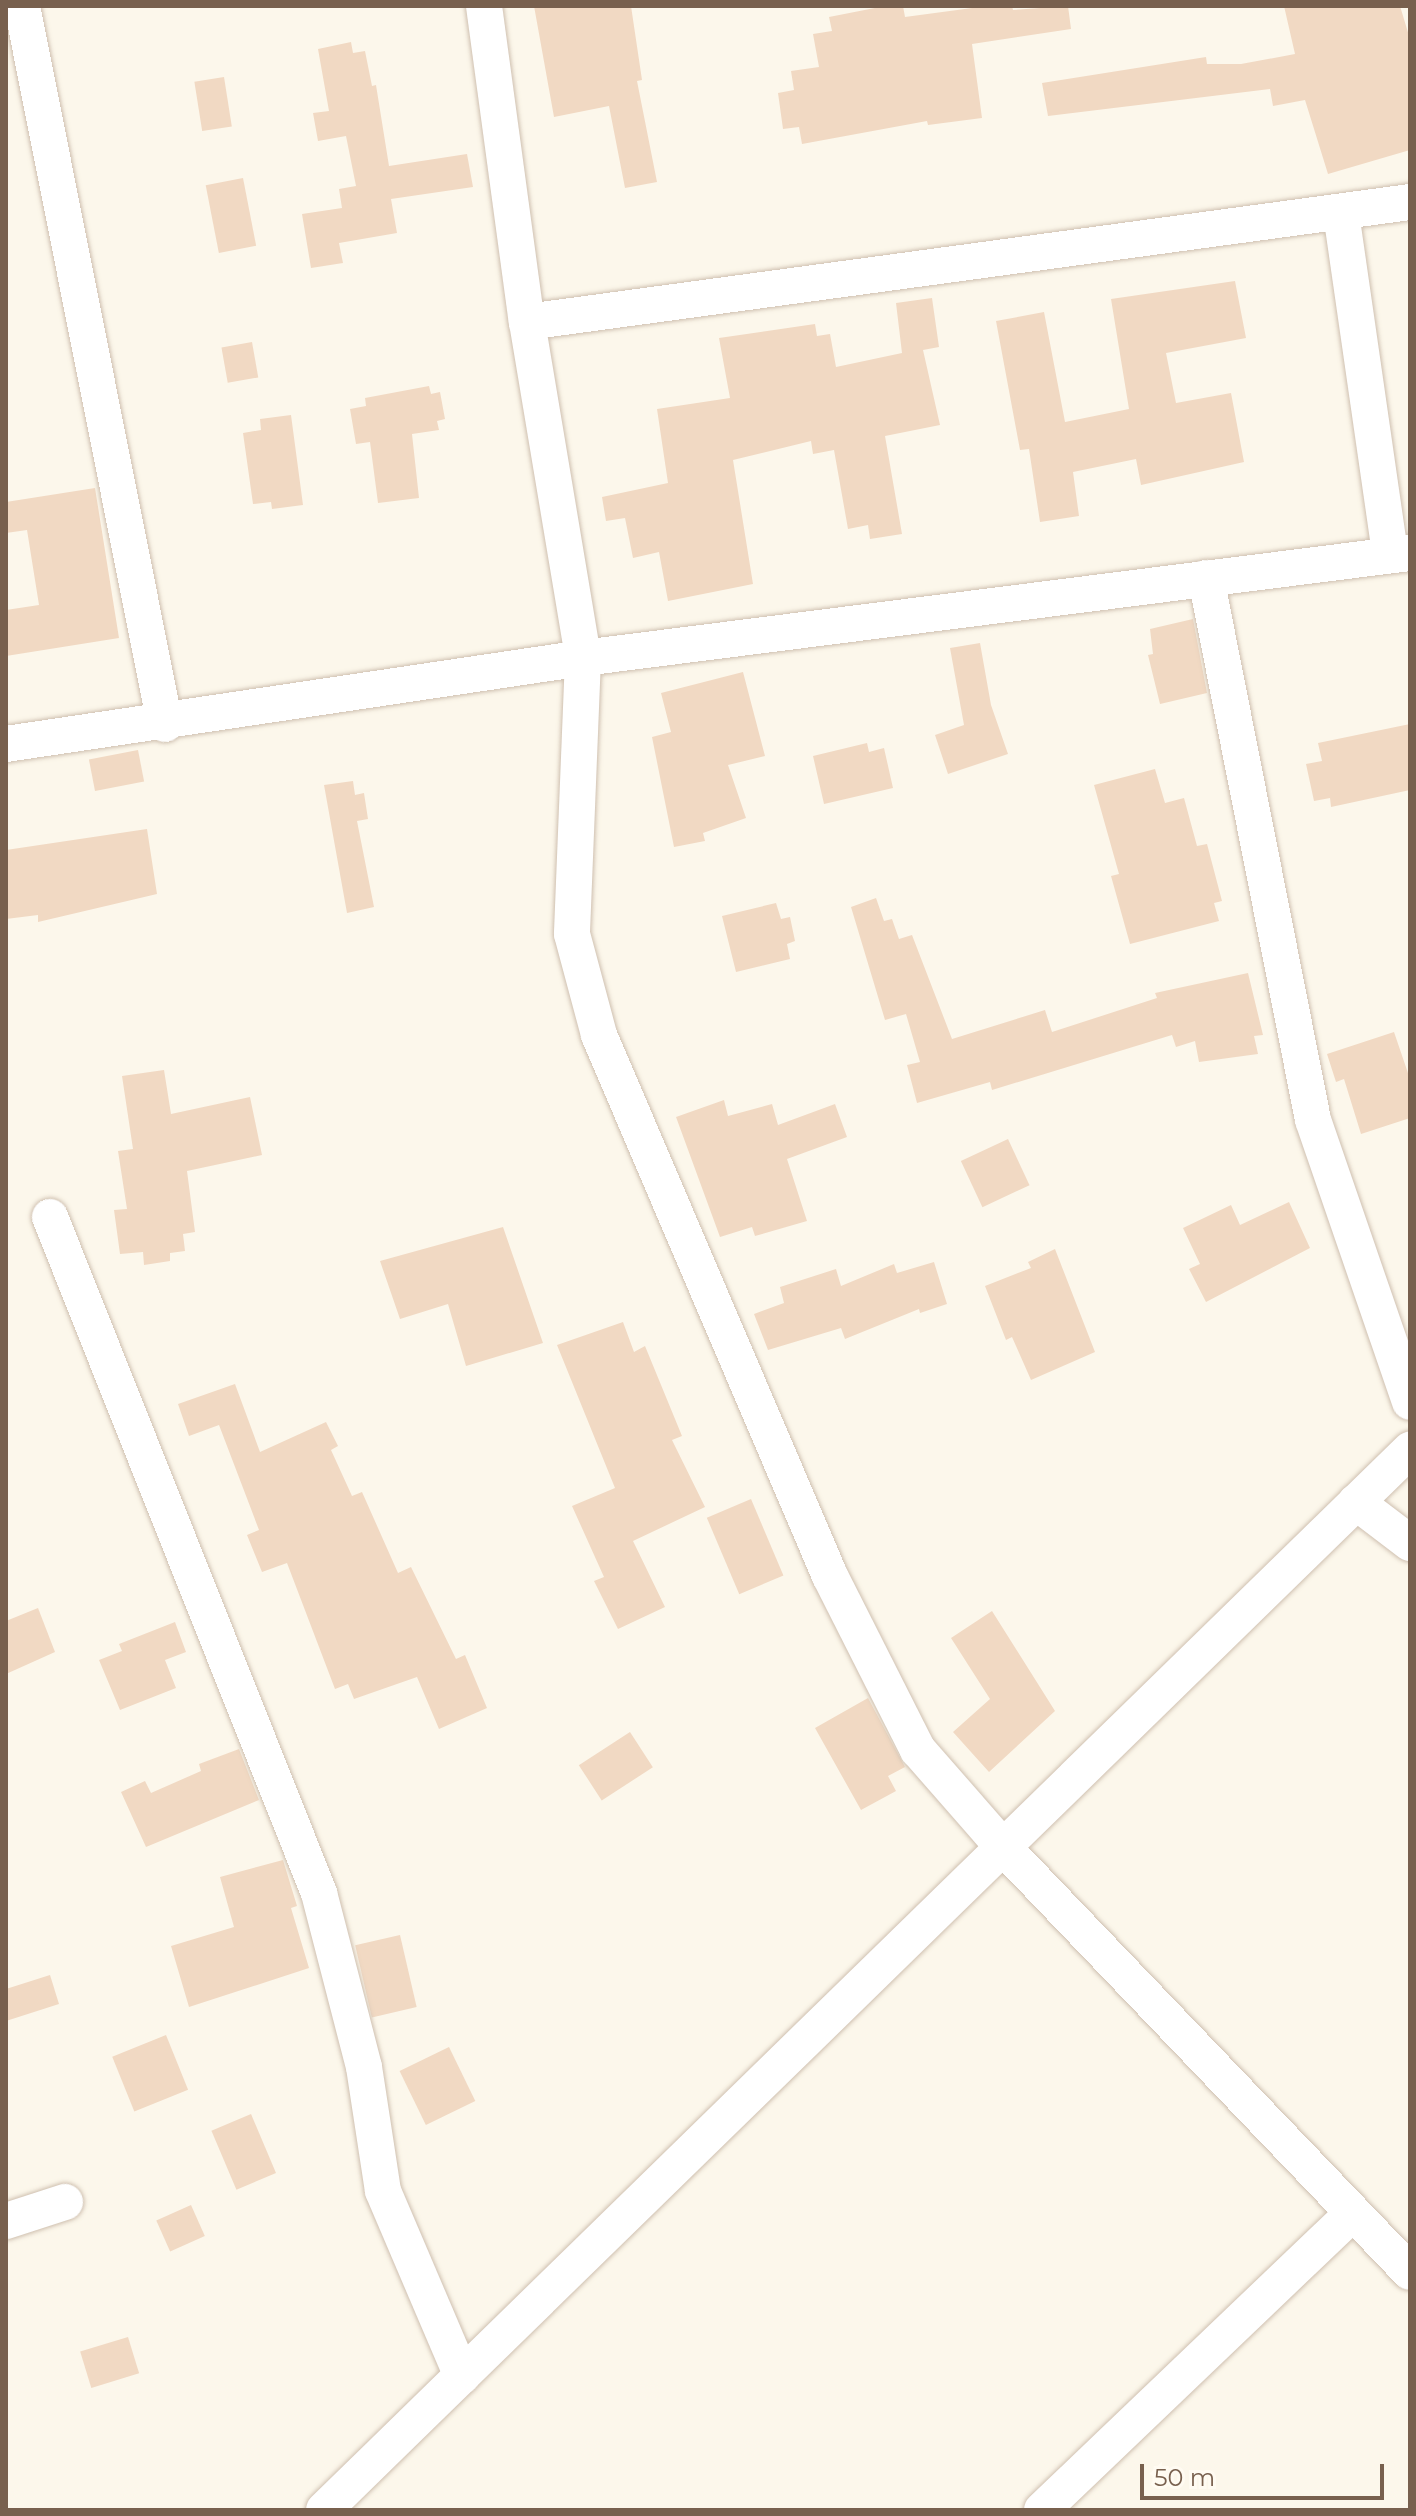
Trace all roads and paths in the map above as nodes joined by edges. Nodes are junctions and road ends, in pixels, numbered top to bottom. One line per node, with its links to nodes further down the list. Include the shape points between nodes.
1 (22, 6): 9 (street)
2 (484, 6): 5 (street)
3 (1410, 202): 4 (street)
4 (1341, 213): 5 (street); 6 (street)
5 (527, 322): 8 (street)
6 (1400, 554): 7 (street)
7 (1206, 578): 8 (street); 12 (street, via 1313,1120)
8 (583, 658): 9 (street); 16 (street, via 572,934 599,1035 830,1576 918,1750)
9 (165, 724): 10 (street)
10 (6, 744)
11 (50, 1217): 21 (street, via 319,1893 364,2067 383,2191)
12 (1410, 1402)
13 (1410, 1450): 14 (street)
14 (1356, 1502): 15 (street); 16 (street)
15 (1410, 1543)
16 (1003, 1847): 18 (street); 21 (street)
17 (65, 2202): 19 (street)
18 (1353, 2213): 20 (street); 23 (street)
19 (6, 2221)
20 (1410, 2272)
21 (462, 2376): 22 (street)
22 (324, 2510)
23 (1042, 2510)

